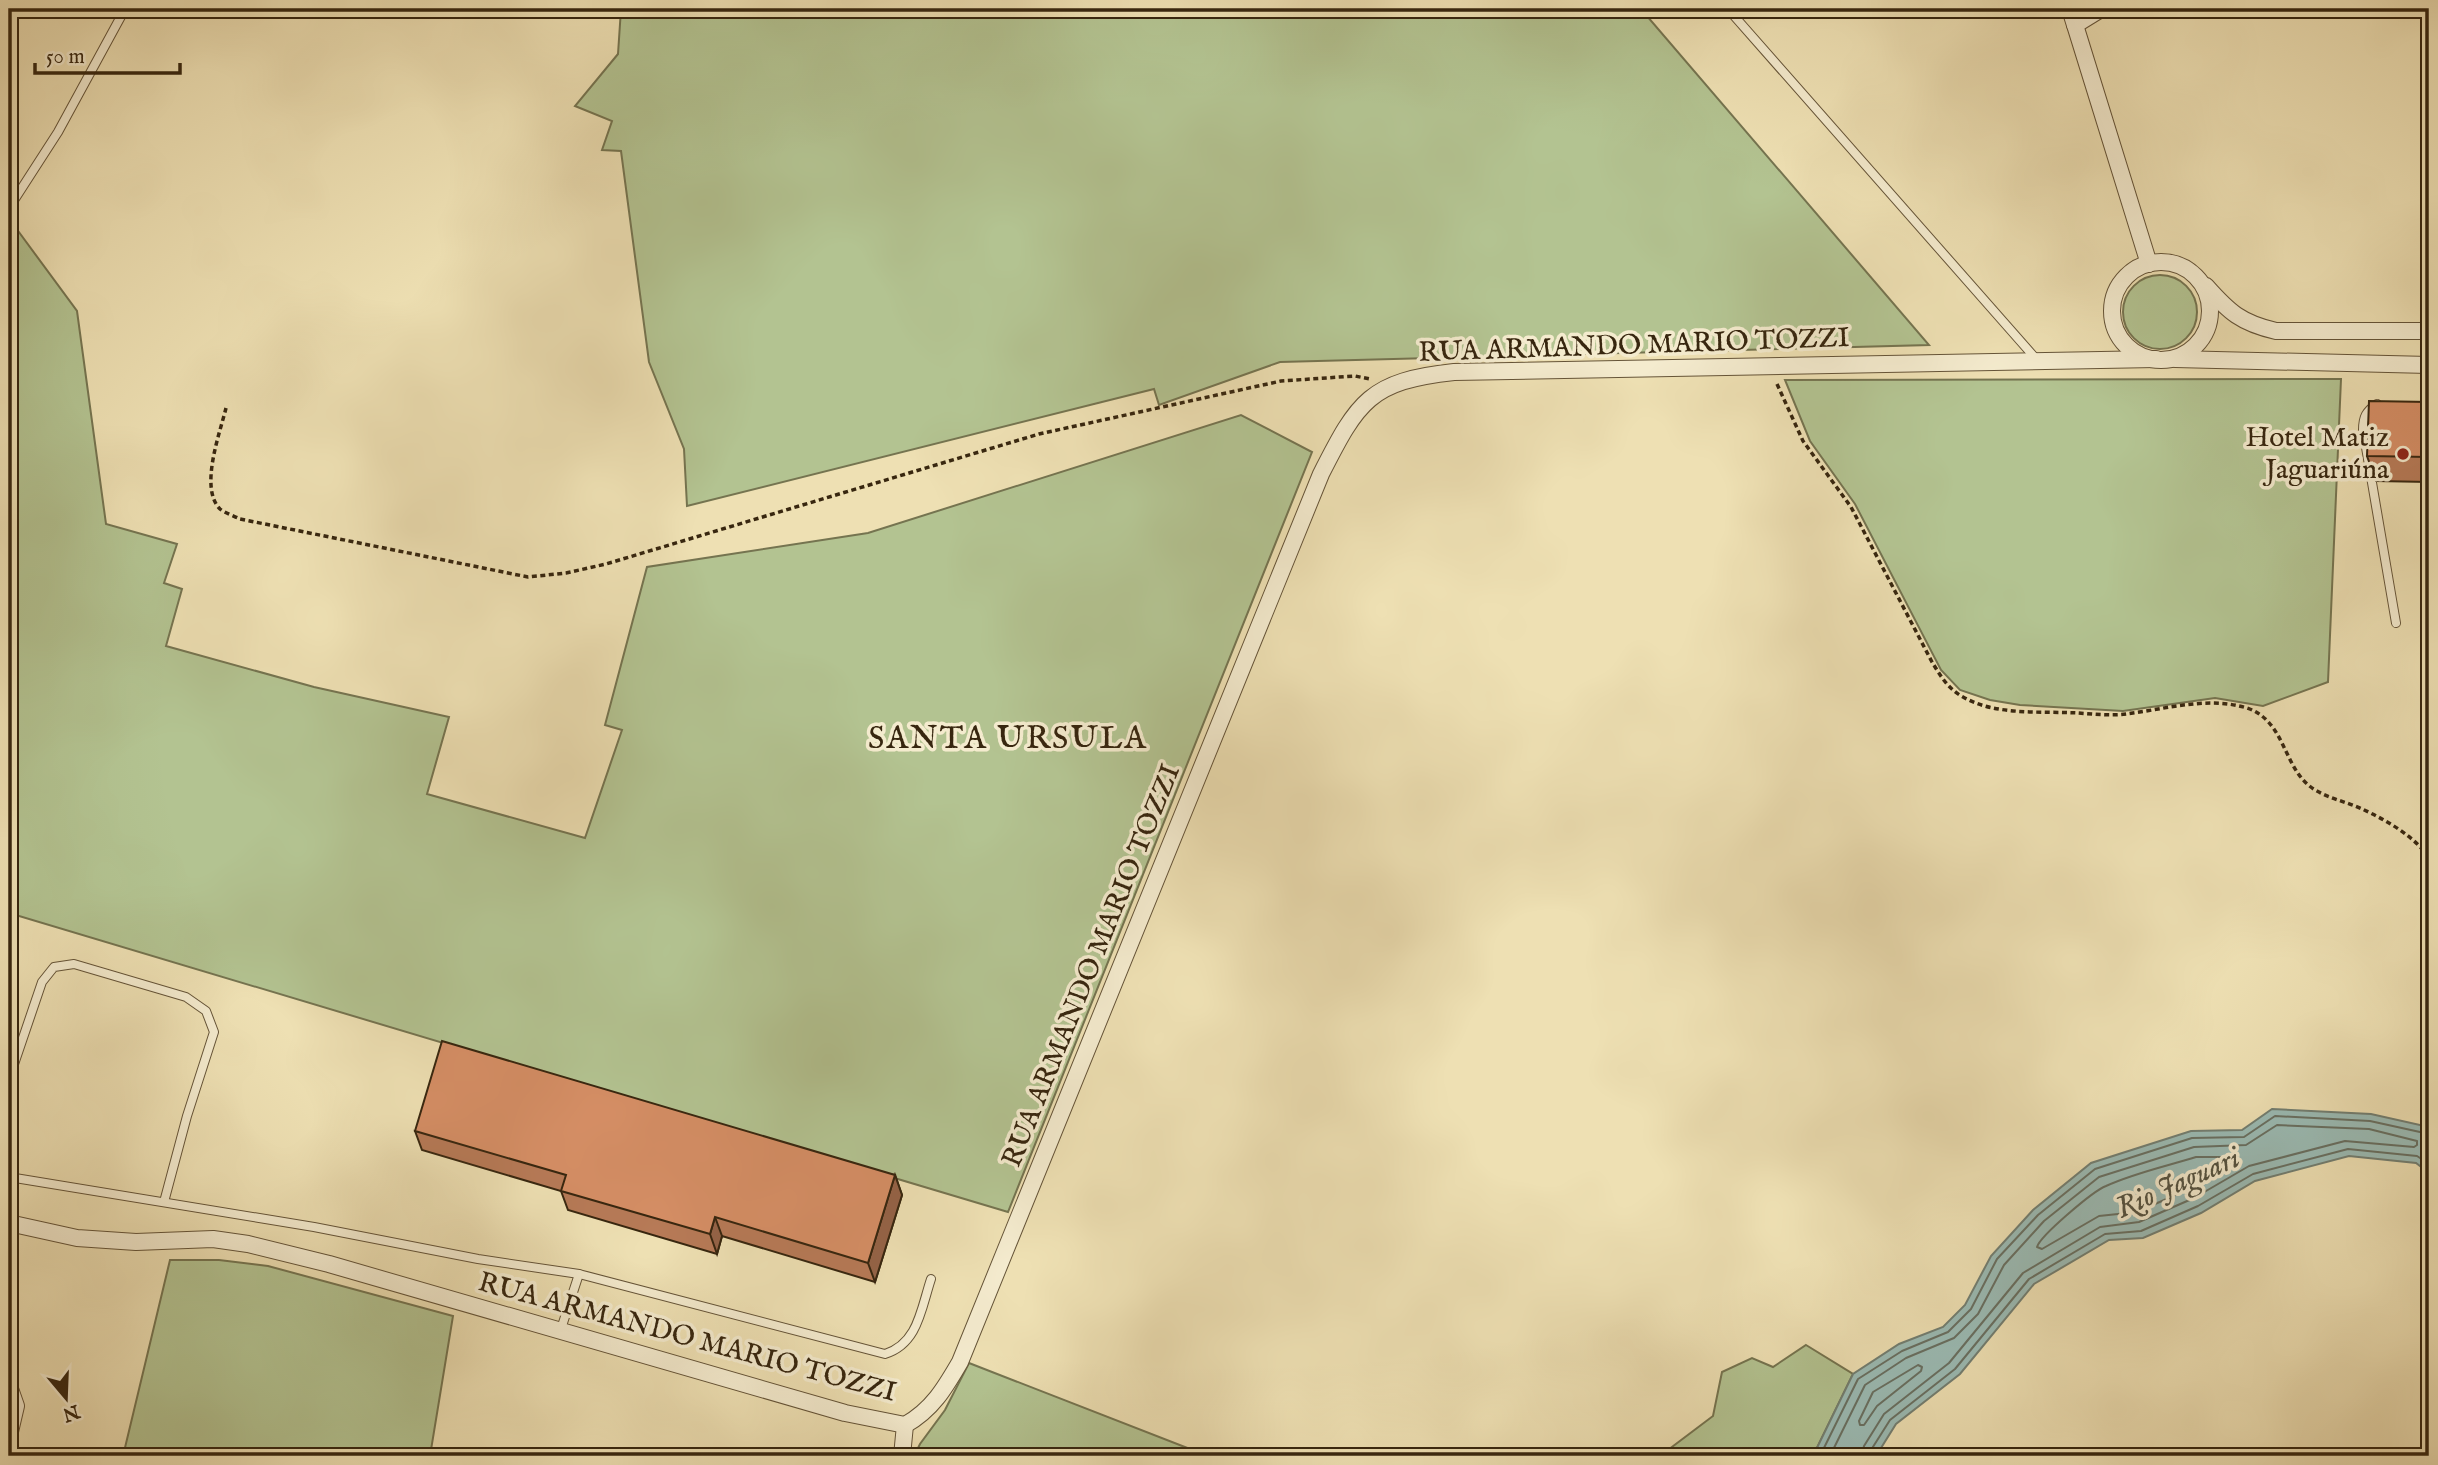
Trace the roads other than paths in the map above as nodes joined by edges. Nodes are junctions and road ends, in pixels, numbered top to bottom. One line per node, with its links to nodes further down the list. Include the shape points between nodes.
1 (125, 9): 6 (lane, via 58,132)
2 (1728, 9): 11 (lane)
3 (2070, 9): 5 (street)
4 (2101, 9): 5 (street)
5 (2076, 25): 7 (street)
6 (9, 208)
7 (2149, 264): 8 (street, via 2175,264); 10 (street, via 2122,282 2112,312 2124,342 2139,354)
8 (2196, 277): 9 (street, via 2226,309 2251,325 2276,331); 10 (street, via 2209,299 2208,326 2191,349)
9 (2429, 331)
10 (2161, 359): 11 (street, RUA ARMANDO MARIO TOZZI); 12 (street, RUA ARMANDO MARIO TOZZI)
11 (2037, 360): 23 (street, RUA ARMANDO MARIO TOZZI, via 1454,372 1392,384 1369,398 1350,420 1321,474 960,1362 929,1409)
12 (2429, 366)
13 (2391, 404): 14 (lane, via 2368,409 2363,430)
14 (2396, 623)
15 (9, 1079): 17 (lane, via 41,982 54,968 74,964 186,997 205,1011 214,1032)
16 (9, 1177): 17 (lane)
17 (164, 1202): 19 (lane)
18 (9, 1223): 21 (street, RUA ARMANDO MARIO TOZZI, via 77,1238 136,1242 213,1239 248,1244)
19 (579, 1274): 20 (lane, via 885,1354 906,1343 914,1332); 21 (lane)
20 (931, 1279)
21 (560, 1332): 23 (street, RUA ARMANDO MARIO TOZZI, via 845,1413)
22 (9, 1386): 24 (street, via 16,1406)
23 (905, 1425): 25 (street)
24 (9, 1436)
25 (902, 1456)

